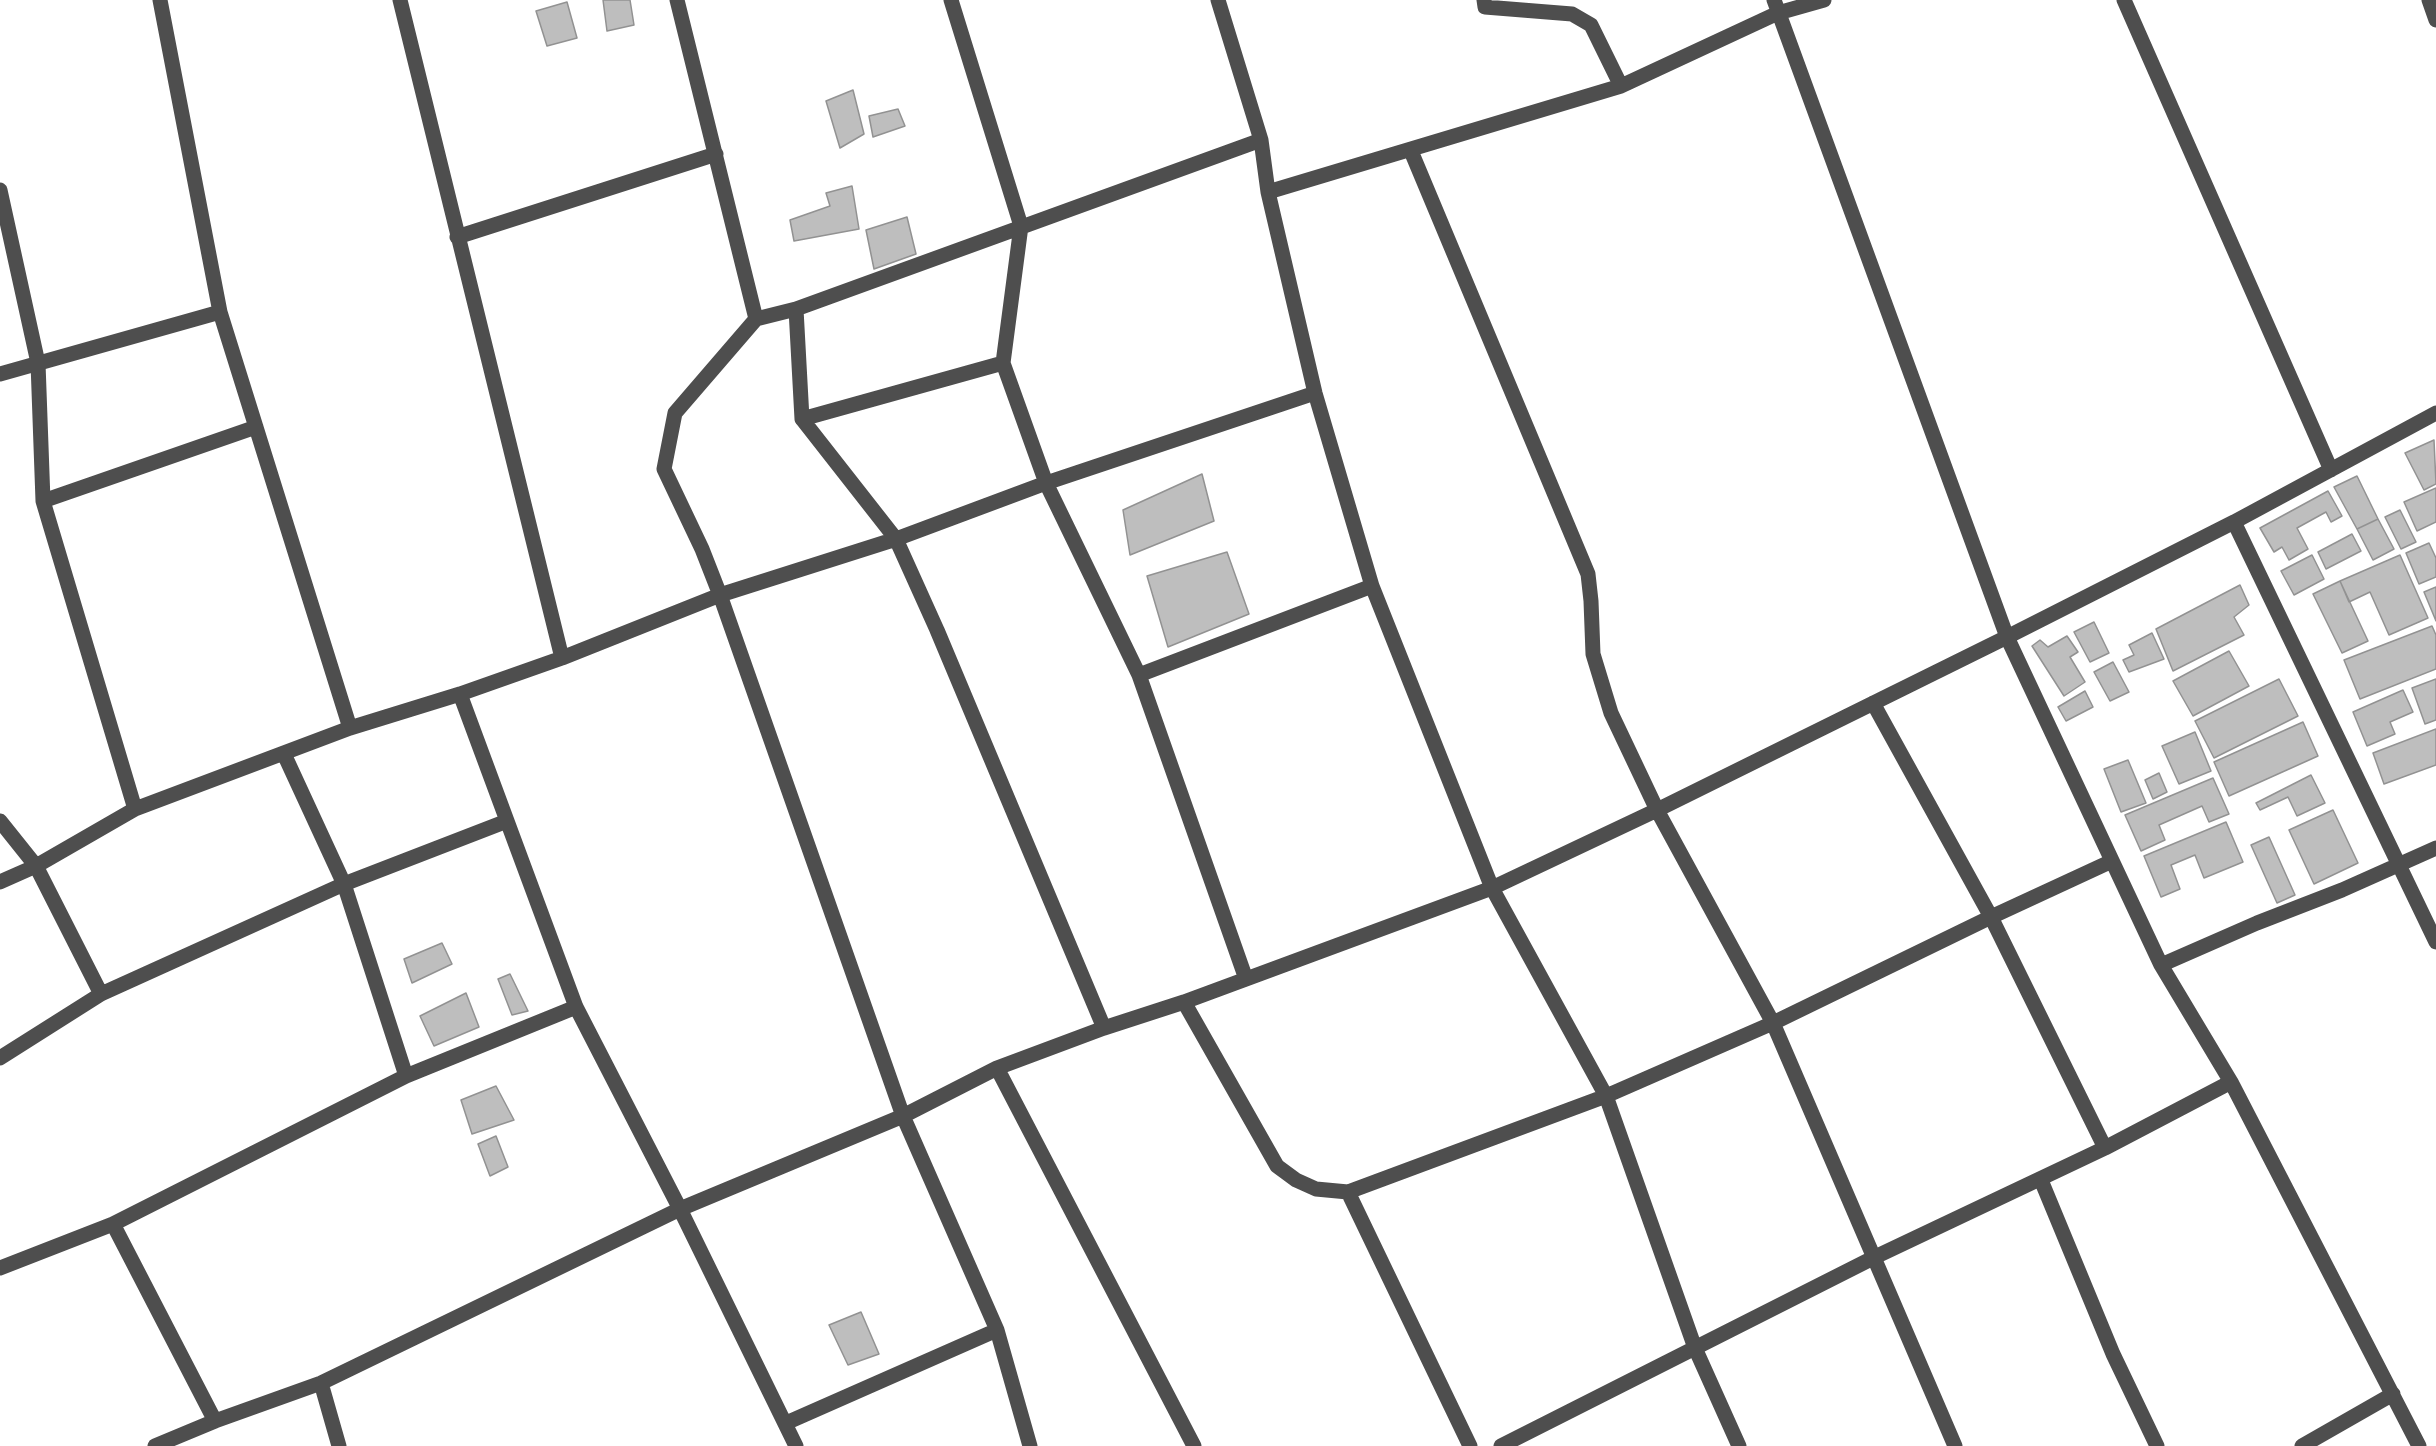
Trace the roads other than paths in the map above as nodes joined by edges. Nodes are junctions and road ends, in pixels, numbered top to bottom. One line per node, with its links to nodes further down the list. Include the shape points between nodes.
1 (160, 0): 21 (street)
2 (400, 0): 19 (street)
3 (677, 0): 15 (street)
4 (951, 0): 18 (street)
5 (1218, 0): 13 (street)
6 (1484, 0): 12 (street, via 1485,7 1572,14 1591,25)
7 (1824, 0): 10 (street)
8 (2124, 0): 30 (street)
9 (2429, 0): 11 (street)
10 (1776, 6): 12 (street); 37 (street)
11 (2436, 20)
12 (1621, 86): 14 (street)
13 (1261, 140): 17 (street); 18 (street)
14 (1411, 151): 17 (street); 45 (street, via 1588,574 1593,654 1611,713)
15 (716, 154): 19 (street); 22 (street)
16 (0, 190): 23 (street)
17 (1268, 192): 26 (street)
18 (1021, 226): 20 (street); 24 (street)
19 (457, 237): 38 (street)
20 (796, 309): 22 (street); 28 (street)
21 (220, 312): 23 (street); 29 (street)
22 (756, 319): 36 (street, via 675,413 664,469)
23 (38, 363): 25 (street); 32 (street)
24 (1003, 363): 28 (street); 31 (street)
25 (0, 374)
26 (1315, 393): 31 (street); 35 (street)
27 (2436, 413): 30 (street)
28 (802, 420): 34 (street)
29 (256, 427): 32 (street); 42 (street)
30 (2331, 470): 33 (street)
31 (1046, 483): 34 (street); 39 (street)
32 (43, 501): 44 (street)
33 (2234, 522): 37 (street); 50 (street)
34 (896, 539): 36 (street); 63 (street)
35 (1372, 586): 39 (street); 54 (street)
36 (720, 595): 38 (street); 69 (street)
37 (2007, 638): 41 (street); 49 (street)
38 (562, 658): 40 (street)
39 (1139, 675): 58 (street)
40 (460, 694): 42 (street); 47 (street)
41 (1873, 703): 45 (street); 55 (street)
42 (350, 728): 43 (street)
43 (284, 754): 44 (street); 53 (street)
44 (135, 809): 51 (street)
45 (1657, 810): 54 (street); 62 (street)
46 (0, 821): 51 (street)
47 (507, 821): 53 (street); 61 (street)
48 (2436, 848): 50 (street)
49 (2112, 861): 55 (street); 57 (street)
50 (2400, 864): 56 (street); 57 (street)
51 (36, 866): 52 (street); 59 (street)
52 (0, 882)
53 (344, 884): 59 (street); 66 (street)
54 (1492, 888): 58 (street); 68 (street)
55 (1991, 917): 62 (street); 70 (street)
56 (2436, 942)
57 (2161, 965): 67 (street)
58 (1246, 979): 60 (street)
59 (101, 994): 64 (street)
60 (1184, 1002): 63 (street); 72 (street, via 1277,1166 1316,1189)
61 (576, 1007): 66 (street); 73 (street)
62 (1773, 1023): 68 (street); 75 (street)
63 (1104, 1028): 65 (street)
64 (0, 1058)
65 (997, 1068): 69 (street); 87 (street)
66 (406, 1076): 74 (street)
67 (2231, 1082): 70 (street); 80 (street)
68 (1606, 1096): 72 (street); 78 (street)
69 (903, 1116): 73 (street); 77 (street)
70 (2105, 1149): 71 (street)
71 (2041, 1180): 75 (street); 92 (street, via 2113,1354)
72 (1348, 1192): 88 (street)
73 (680, 1209): 79 (street); 82 (street)
74 (113, 1224): 76 (street); 81 (street)
75 (1875, 1257): 78 (street); 91 (street)
76 (0, 1268)
77 (997, 1330): 82 (street); 86 (street)
78 (1695, 1348): 89 (street); 90 (street)
79 (321, 1383): 81 (street); 84 (street)
80 (2393, 1394): 93 (street); 94 (street)
81 (215, 1421): 83 (street)
82 (786, 1423): 85 (street)
83 (154, 1446)
84 (339, 1446)
85 (796, 1446)
86 (1030, 1446)
87 (1194, 1446)
88 (1470, 1446)
89 (1501, 1446)
90 (1739, 1446)
91 (1955, 1446)
92 (2157, 1446)
93 (2302, 1446)
94 (2419, 1446)

